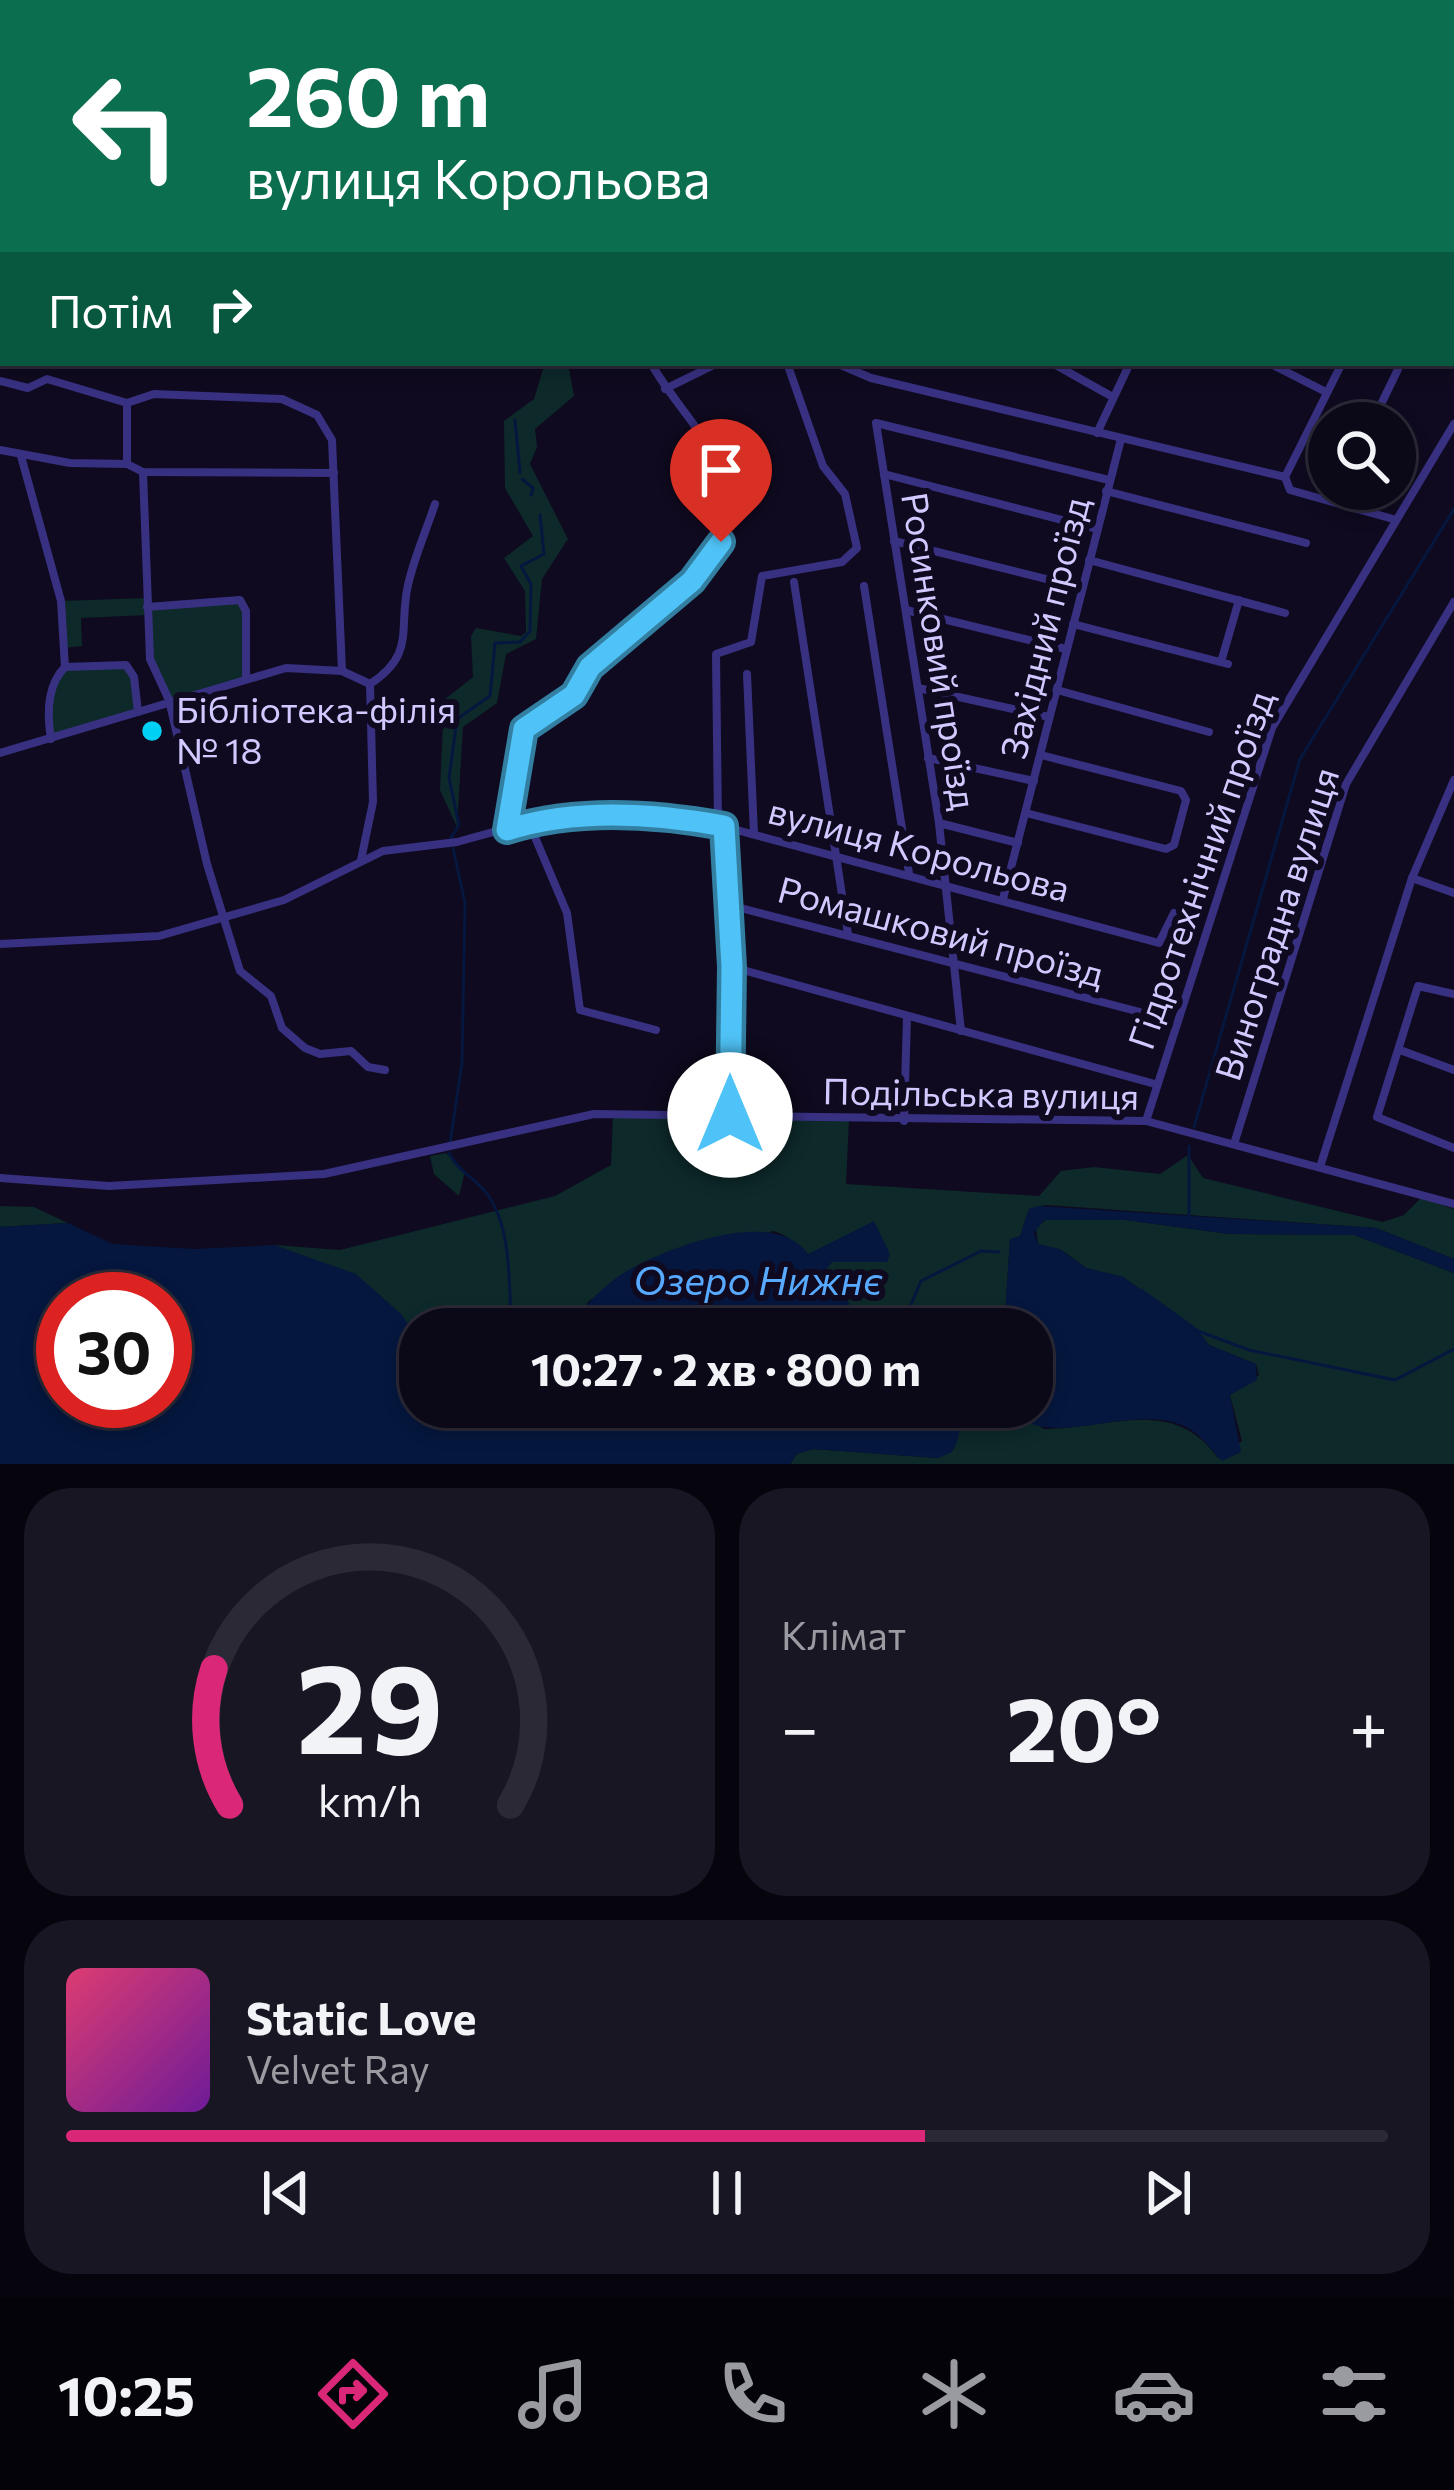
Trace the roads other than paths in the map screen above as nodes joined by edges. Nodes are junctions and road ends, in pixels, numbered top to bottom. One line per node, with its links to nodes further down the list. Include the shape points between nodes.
1 (653, 366): 11 (street)
2 (712, 366): 11 (street)
3 (788, 366): 67 (street, via 823,466 844,490 857,548 842,562 762,576 751,642 716,654)
4 (843, 366): 17 (street)
5 (1057, 366): 13 (street)
6 (1128, 366): 13 (street)
7 (1275, 366): 12 (street)
8 (1340, 366): 12 (street)
9 (1400, 366): 14 (street)
10 (0, 381): 15 (street, via 28,388 47,379)
11 (665, 389): 68 (street, via 723,475 724,532 700,573 590,667 556,711 524,729)
12 (1326, 392): 25 (street)
13 (1111, 397): 17 (street)
14 (1382, 402)
15 (127, 403): 21 (street); 23 (street, via 154,394 296,403 325,425)
16 (1454, 424): 30 (street, Гідротехнічний проїзд)
17 (1097, 433): 18 (street)
18 (1121, 439): 25 (street); 26 (street, Західний проїзд)
19 (0, 450): 20 (street)
20 (21, 456): 21 (street); 45 (street, via 61,601)
21 (127, 464): 22 (street)
22 (143, 472): 23 (street); 40 (street)
23 (334, 473): 46 (street)
24 (884, 474): 26 (street, Росинковий проїзд, via 876,423); 31 (street); 32 (street, Росинковий проїзд)
25 (1285, 477): 27 (street, via 1291,490)
26 (1108, 485): 31 (street, Західний проїзд); 33 (street)
27 (1308, 494)
28 (434, 504): 49 (street, via 408,587 402,650)
29 (1364, 510): 30 (street)
30 (1394, 519): 93 (street, Гідротехнічний проїзд, via 1272,728)
31 (1096, 529): 34 (street, Західний проїзд)
32 (894, 541): 37 (street); 41 (street, Росинковий проїзд)
33 (1306, 543)
34 (1088, 560): 37 (street, Західний проїзд); 38 (street)
35 (794, 582): 71 (street)
36 (864, 586): 73 (street)
37 (1082, 588): 43 (street, Західний проїзд)
38 (1239, 600): 42 (street); 43 (street, via 1225,663)
39 (1454, 602): 97 (street, Виноградна вулиця, via 1346,784)
40 (147, 607): 48 (street, via 240,600); 52 (street, via 150,659)
41 (906, 610): 44 (street); 50 (street, Росинковий проїзд)
42 (1285, 613)
43 (1073, 624): 44 (street, Західний проїзд)
44 (1066, 649): 51 (street, Західний проїзд)
45 (65, 667): 53 (street, via 126,665); 56 (street, via 47,715)
46 (343, 671): 48 (street, via 290,667); 49 (street)
47 (747, 674): 69 (street)
48 (246, 677): 52 (street)
49 (370, 684): 72 (street, via 373,802)
50 (918, 688): 54 (street); 59 (street, Росинковий проїзд)
51 (1057, 690): 54 (street, Західний проїзд); 55 (street)
52 (169, 700): 53 (street); 80 (street)
53 (138, 712): 56 (street)
54 (1049, 717): 58 (street, Західний проїзд)
55 (1209, 732)
56 (51, 739): 57 (street)
57 (0, 753)
58 (1041, 755): 61 (street, Західний проїзд); 63 (street, via 1181,791 1186,800 1166,849)
59 (928, 758): 61 (street); 66 (street, Росинковий проїзд)
60 (1454, 780): 62 (street)
61 (1034, 781): 63 (street, Західний проїзд)
62 (1438, 809): 64 (street); 74 (street)
63 (1026, 813): 70 (street, Західний проїзд)
64 (1454, 814)
65 (529, 823): 67 (street, вулиця Корольова, via 585,815); 68 (street, вулиця Корольова); 88 (street, via 567,914 580,1010)
66 (939, 823): 70 (street); 75 (street, Росинковий проїзд)
67 (721, 825): 69 (street, вулиця Корольова); 78 (street)
68 (507, 830): 72 (street, вулиця Корольова, via 395,848)
69 (754, 834): 71 (street, вулиця Корольова)
70 (1018, 843): 77 (street, Західний проїзд)
71 (836, 856): 73 (street, вулиця Корольова); 81 (street)
72 (361, 862): 80 (street, вулиця Корольова)
73 (909, 874): 75 (street, вулиця Корольова)
74 (1412, 878): 76 (street); 99 (street)
75 (946, 883): 77 (street, вулиця Корольова); 83 (street, Росинковий проїзд)
76 (1454, 892)
77 (1003, 899): 79 (street, вулиця Корольова, via 1159,943)
78 (729, 905): 81 (street, Ромашковий проїзд); 84 (street)
79 (1174, 913)
80 (223, 919): 82 (street, вулиця Корольова, via 149,937); 91 (street, via 241,975 274,999 285,1032 316,1054 351,1051)
81 (848, 934): 83 (street, Ромашковий проїзд)
82 (0, 944)
83 (954, 962): 86 (street, Ромашковий проїзд); 89 (street, Росинковий проїзд)
84 (732, 967): 87 (street); 94 (street)
85 (1454, 994): 90 (street, via 1418,986)
86 (1140, 1012)
87 (907, 1017): 89 (street); 96 (street)
88 (656, 1030)
89 (961, 1031): 93 (street)
90 (1400, 1050): 92 (street); 98 (street, via 1378,1121)
91 (385, 1070)
92 (1454, 1070)
93 (1155, 1084): 95 (street, Гідротехнічний проїзд)
94 (730, 1115): 96 (street, Подільська вулиця); 100 (street, Подільська вулиця, via 594,1114 324,1174 109,1186)
95 (1146, 1120): 96 (street, Подільська вулиця); 97 (street, Подільська вулиця)
96 (904, 1121)
97 (1234, 1144): 99 (street, Подільська вулиця)
98 (1454, 1148)
99 (1320, 1167): 101 (street, Подільська вулиця)
100 (0, 1178)
101 (1454, 1204)

